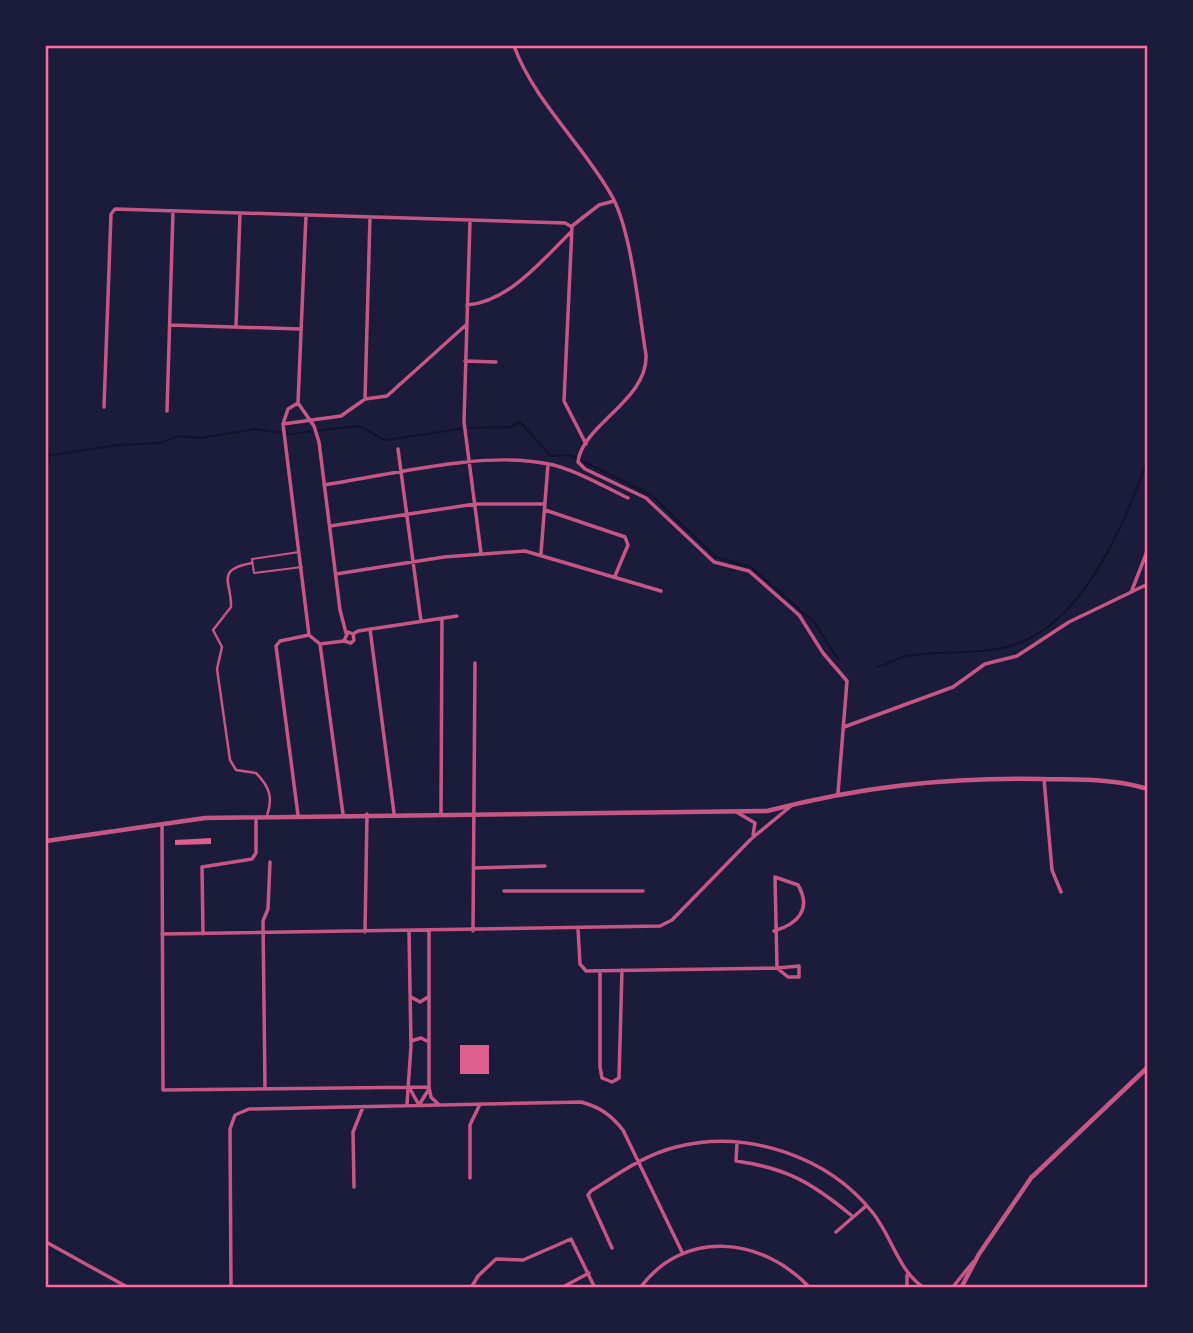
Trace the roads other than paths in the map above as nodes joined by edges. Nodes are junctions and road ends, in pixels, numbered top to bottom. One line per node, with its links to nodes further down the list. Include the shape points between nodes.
1 (514, 46): 2 (street, via 556,119)
2 (614, 201): 8 (street, via 602,204); 23 (street, via 647,362 636,387)
3 (173, 211): 4 (street); 12 (street); 19 (street, via 112,212)
4 (240, 213): 5 (street); 13 (street)
5 (306, 215): 6 (street); 14 (street)
6 (370, 217): 7 (street); 17 (street)
7 (470, 220): 8 (street, via 565,223); 10 (street)
8 (572, 227): 9 (street)
9 (571, 232): 10 (street, via 518,282 489,300); 23 (street, via 564,401)
10 (467, 305): 11 (street)
11 (467, 324): 15 (street); 17 (street, via 387,396)
12 (170, 325): 13 (street); 20 (street)
13 (236, 327): 14 (street)
14 (302, 329): 18 (street)
15 (466, 361): 16 (street); 25 (street, via 464,422)
16 (496, 362)
17 (365, 399): 21 (street, via 341,416)
18 (298, 403): 21 (street); 22 (street, via 288,409)
19 (104, 407)
20 (167, 411)
21 (310, 421): 22 (street); 30 (street, via 317,432)
22 (283, 424): 38 (street)
23 (586, 444): 27 (street, via 578,460)
24 (398, 449): 28 (street)
25 (470, 463): 26 (street); 28 (street); 32 (street)
26 (548, 464): 29 (street); 33 (street)
27 (587, 470): 29 (street); 59 (street, via 646,498 711,561 745,569 795,611 845,678)
28 (401, 473): 30 (street); 35 (street)
29 (584, 477): 31 (street)
30 (324, 485): 36 (street)
31 (628, 498)
32 (475, 504): 33 (street); 35 (street); 39 (street)
33 (545, 505): 34 (street)
34 (545, 510): 40 (street); 45 (street, via 626,538 628,545)
35 (407, 514): 36 (street); 41 (street)
36 (330, 526): 44 (street)
37 (1147, 550): 47 (street)
38 (300, 552): 42 (lane, via 252,559); 43 (street)
39 (481, 553): 40 (street); 41 (street)
40 (541, 553): 45 (street)
41 (414, 562): 44 (street); 51 (street)
42 (252, 564): 43 (lane, via 254,573); 71 (street, via 235,568 227,576 231,607 213,630 222,648 216,669 230,760 236,770 256,773 266,785 272,800)
43 (302, 567): 55 (street)
44 (336, 574): 53 (street)
45 (615, 576): 48 (street)
46 (1147, 584): 47 (street)
47 (1132, 590): 59 (street, via 1069,622 1017,656 985,664 953,687)
48 (661, 591)
49 (457, 616): 50 (street)
50 (442, 618): 51 (street); 65 (street)
51 (421, 621): 52 (street)
52 (370, 629): 54 (street); 64 (street)
53 (346, 633): 54 (street); 56 (street)
54 (353, 634): 56 (street, via 352,642)
55 (309, 635): 57 (street); 70 (street, via 282,640 276,646)
56 (344, 640): 57 (street)
57 (320, 644): 68 (street)
58 (475, 663): 66 (street)
59 (844, 727): 62 (street)
60 (1044, 779): 61 (street, via 1125,782); 62 (street, via 945,779); 81 (street, via 1052,870)
61 (1147, 789)
62 (838, 793): 63 (street)
63 (793, 805): 67 (street); 74 (street)
64 (394, 813): 65 (street); 69 (street)
65 (441, 813): 66 (street)
66 (474, 813): 67 (street); 78 (street)
67 (738, 813): 74 (street, via 755,823)
68 (343, 814): 69 (street); 70 (street)
69 (367, 814): 86 (street)
70 (298, 815): 71 (street)
71 (267, 816): 72 (street)
72 (256, 817): 73 (street); 90 (street, via 252,859 202,867)
73 (162, 824): 75 (street); 89 (street)
74 (751, 839): 82 (street, via 672,920 660,926)
75 (46, 841)
76 (270, 862): 88 (street)
77 (545, 866): 78 (street)
78 (474, 868): 84 (street)
79 (504, 891): 80 (street)
80 (643, 891)
81 (1061, 892)
82 (578, 929): 84 (street); 93 (street, via 580,964 586,971)
83 (429, 931): 84 (street); 87 (street); 95 (street)
84 (473, 931)
85 (774, 931): 85 (street, via 789,926 803,912 804,902 797,885 775,877); 91 (street)
86 (365, 932): 87 (street); 88 (street)
87 (409, 932): 94 (street)
88 (264, 933): 90 (street); 101 (street)
89 (162, 934): 90 (street); 101 (street, via 163,1090)
90 (203, 934)
91 (777, 968): 91 (street, via 788,977 799,978 799,965); 92 (street)
92 (622, 970): 93 (street); 93 (street, via 621,1059 619,1078 612,1082 602,1078 600,1068)
93 (600, 971)
94 (410, 995): 95 (street, via 421,1002); 96 (street)
95 (429, 996): 97 (street)
96 (411, 1042): 97 (street, via 421,1038); 99 (street)
97 (428, 1042): 100 (street)
98 (1147, 1067): 117 (street, via 1040,1168)
99 (409, 1087): 100 (street); 101 (street); 103 (street); 104 (street)
100 (429, 1087): 104 (street); 105 (street)
101 (265, 1089)
102 (480, 1104): 105 (street); 108 (street, via 581,1102 594,1106 612,1116); 109 (street, via 470,1125)
103 (406, 1105): 104 (street); 106 (street)
104 (419, 1105): 105 (street)
105 (439, 1105)
106 (364, 1106): 110 (street, via 353,1132); 121 (street, via 249,1109 230,1121)
107 (737, 1143): 108 (street, via 677,1147); 111 (street, via 798,1156); 112 (street, via 736,1161 789,1173 817,1187)
108 (638, 1161): 115 (street, via 588,1195); 116 (street)
109 (470, 1178)
110 (354, 1187)
111 (866, 1206): 112 (street); 119 (street, via 886,1231)
112 (851, 1215): 113 (street)
113 (836, 1232)
114 (46, 1242): 120 (street)
115 (612, 1248)
116 (682, 1252): 125 (street); 126 (street, via 718,1245 753,1251 784,1264)
117 (978, 1254): 129 (street); 130 (street)
118 (589, 1273): 122 (street, via 571,1239 523,1260 496,1259); 123 (street); 124 (street)
119 (908, 1275): 127 (street); 128 (street)
120 (129, 1287)
121 (231, 1287)
122 (471, 1287)
123 (561, 1287)
124 (595, 1287)
125 (640, 1287)
126 (810, 1287)
127 (907, 1287)
128 (924, 1287)
129 (952, 1287)
130 (961, 1287)

